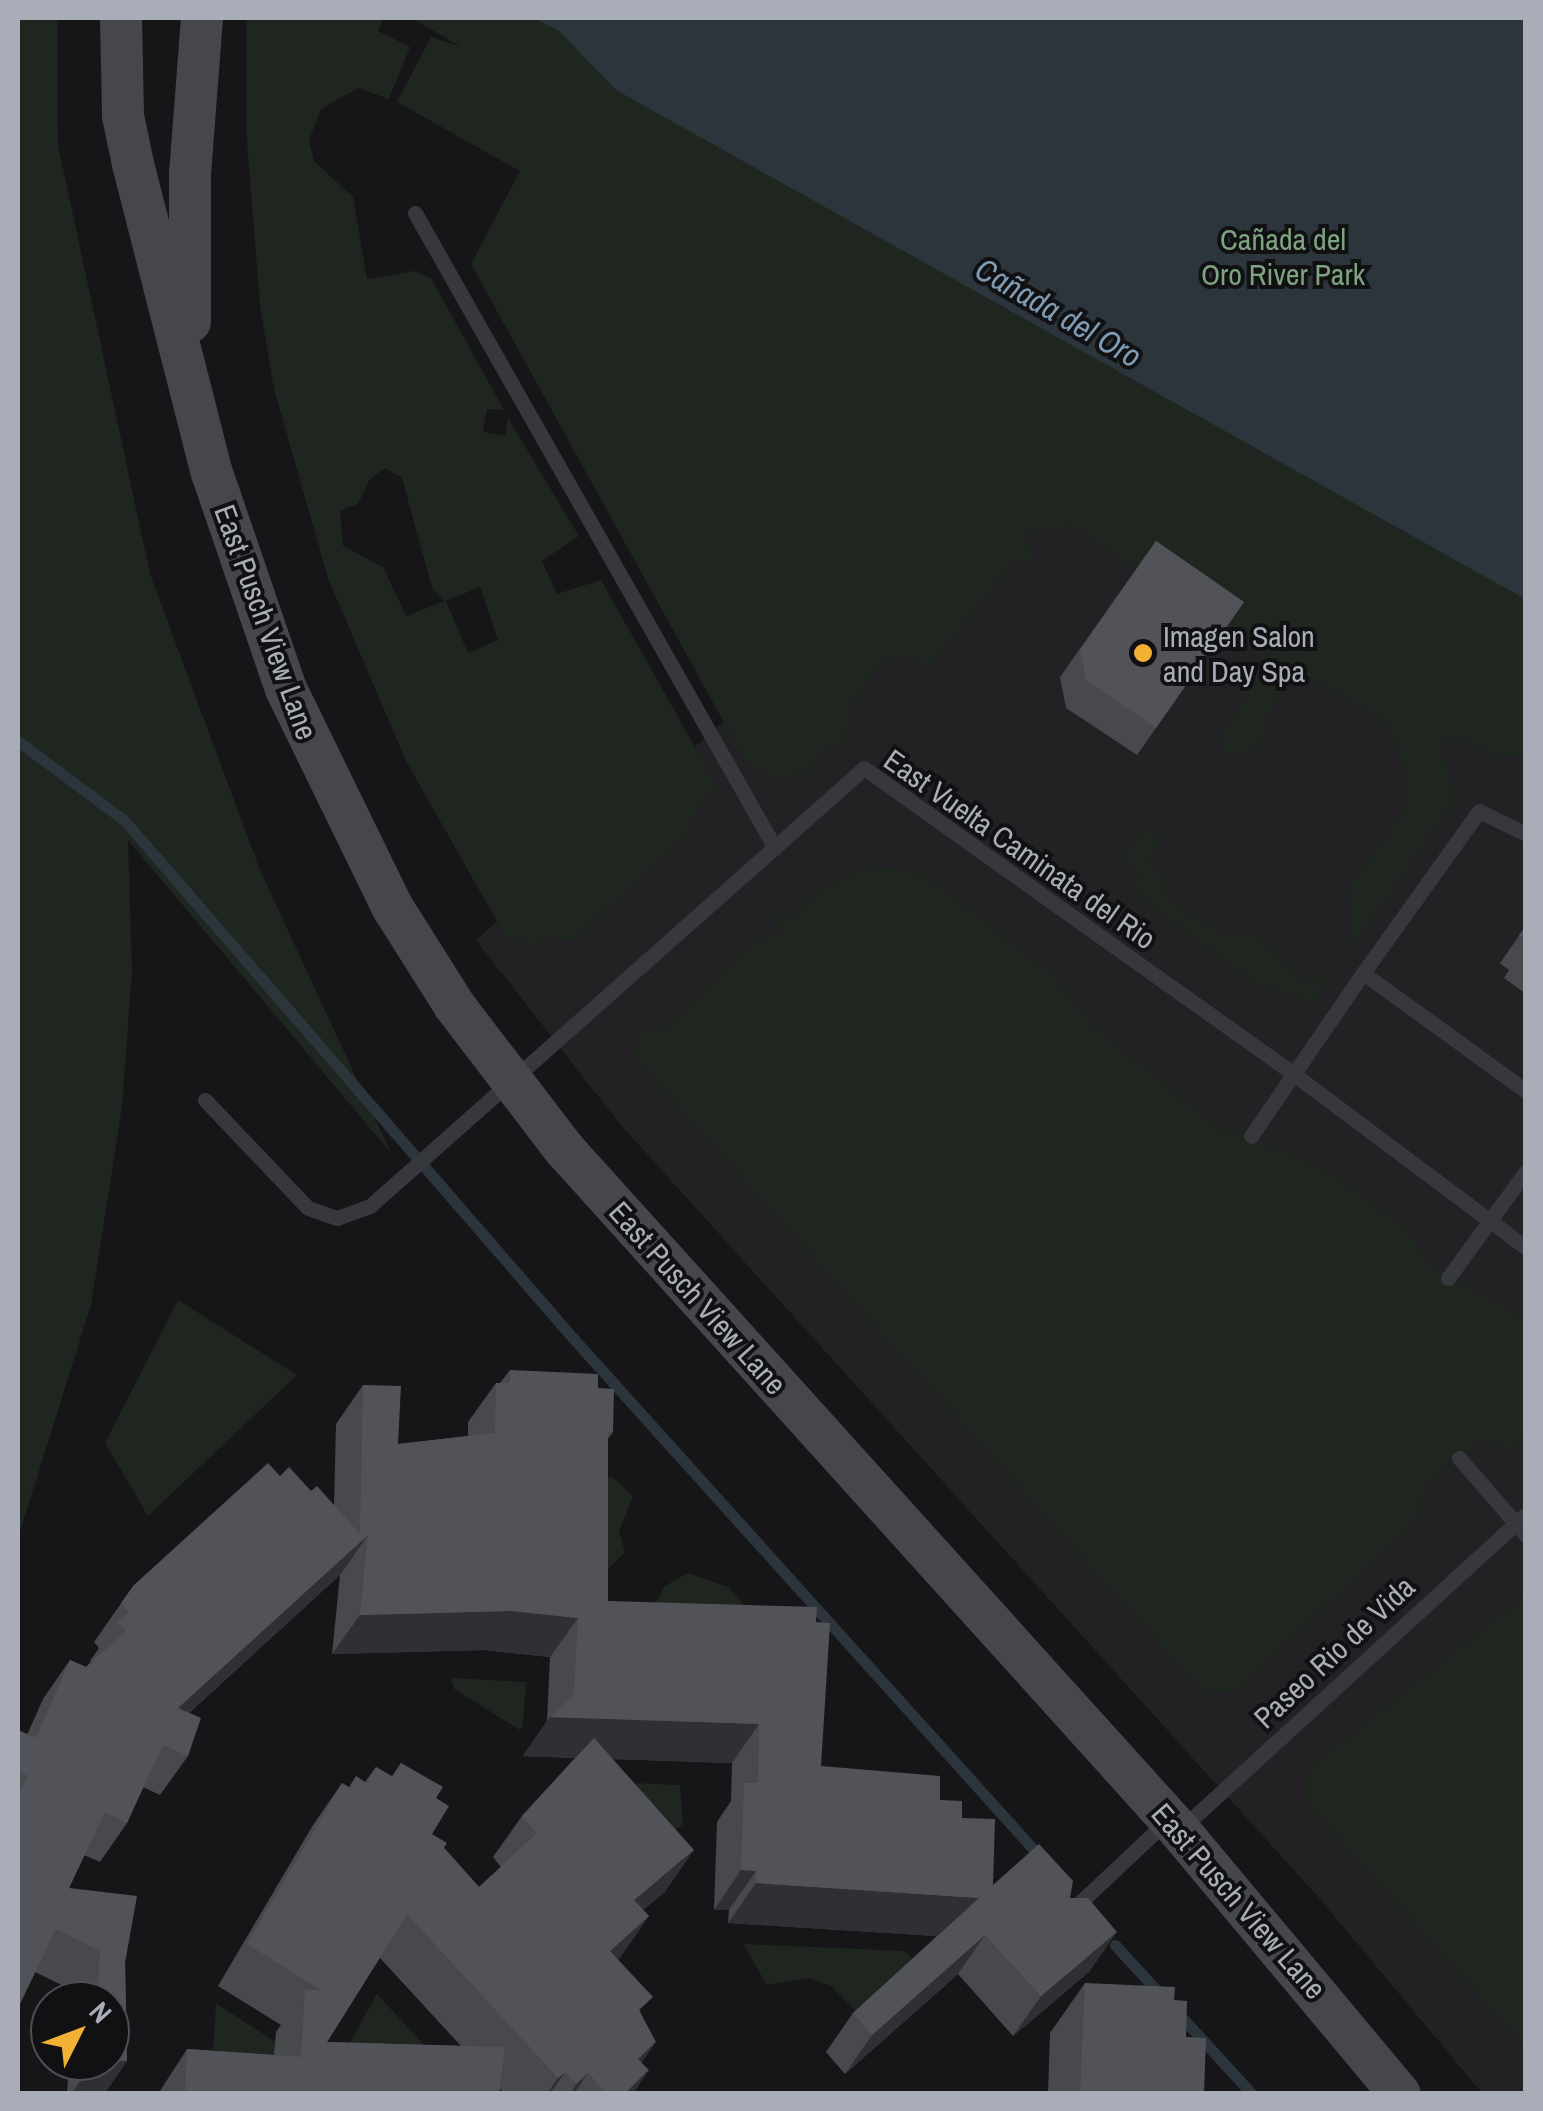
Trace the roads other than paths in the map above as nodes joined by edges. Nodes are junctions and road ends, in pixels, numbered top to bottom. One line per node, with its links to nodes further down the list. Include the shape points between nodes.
1 (121, 18): 4 (main road, East Pusch View Lane, via 129,148)
2 (202, 18): 4 (main road, East Pusch View Lane, via 189,210)
3 (414, 213): 6 (lane)
4 (193, 383): 9 (main road, East Pusch View Lane, via 212,474 247,581 331,791 403,924)
5 (1526, 834): 7 (lane, via 1479,811)
6 (774, 848): 8 (lane, East Vuelta Caminata del Rio, via 864,768); 9 (lane, East Vuelta Caminata del Rio)
7 (1363, 973): 8 (lane); 10 (lane)
8 (1291, 1072): 12 (lane); 14 (lane, East Vuelta Caminata del Rio)
9 (510, 1081): 11 (lane, East Vuelta Caminata del Rio, via 389,1192 337,1218 308,1208); 20 (main road, East Pusch View Lane)
10 (1526, 1091)
11 (205, 1100)
12 (1251, 1136)
13 (1526, 1172): 14 (lane)
14 (1489, 1222): 15 (lane, East Vuelta Caminata del Rio); 16 (lane)
15 (1526, 1248)
16 (1448, 1278)
17 (1458, 1458): 19 (lane)
18 (1526, 1514): 19 (lane, Paseo Rio de Vida)
19 (1519, 1530): 20 (lane, Paseo Rio de Vida)
20 (1174, 1825): 21 (lane, Paseo Rio de Vida); 22 (main road, East Pusch View Lane)
21 (1063, 1919)
22 (1400, 2094)

